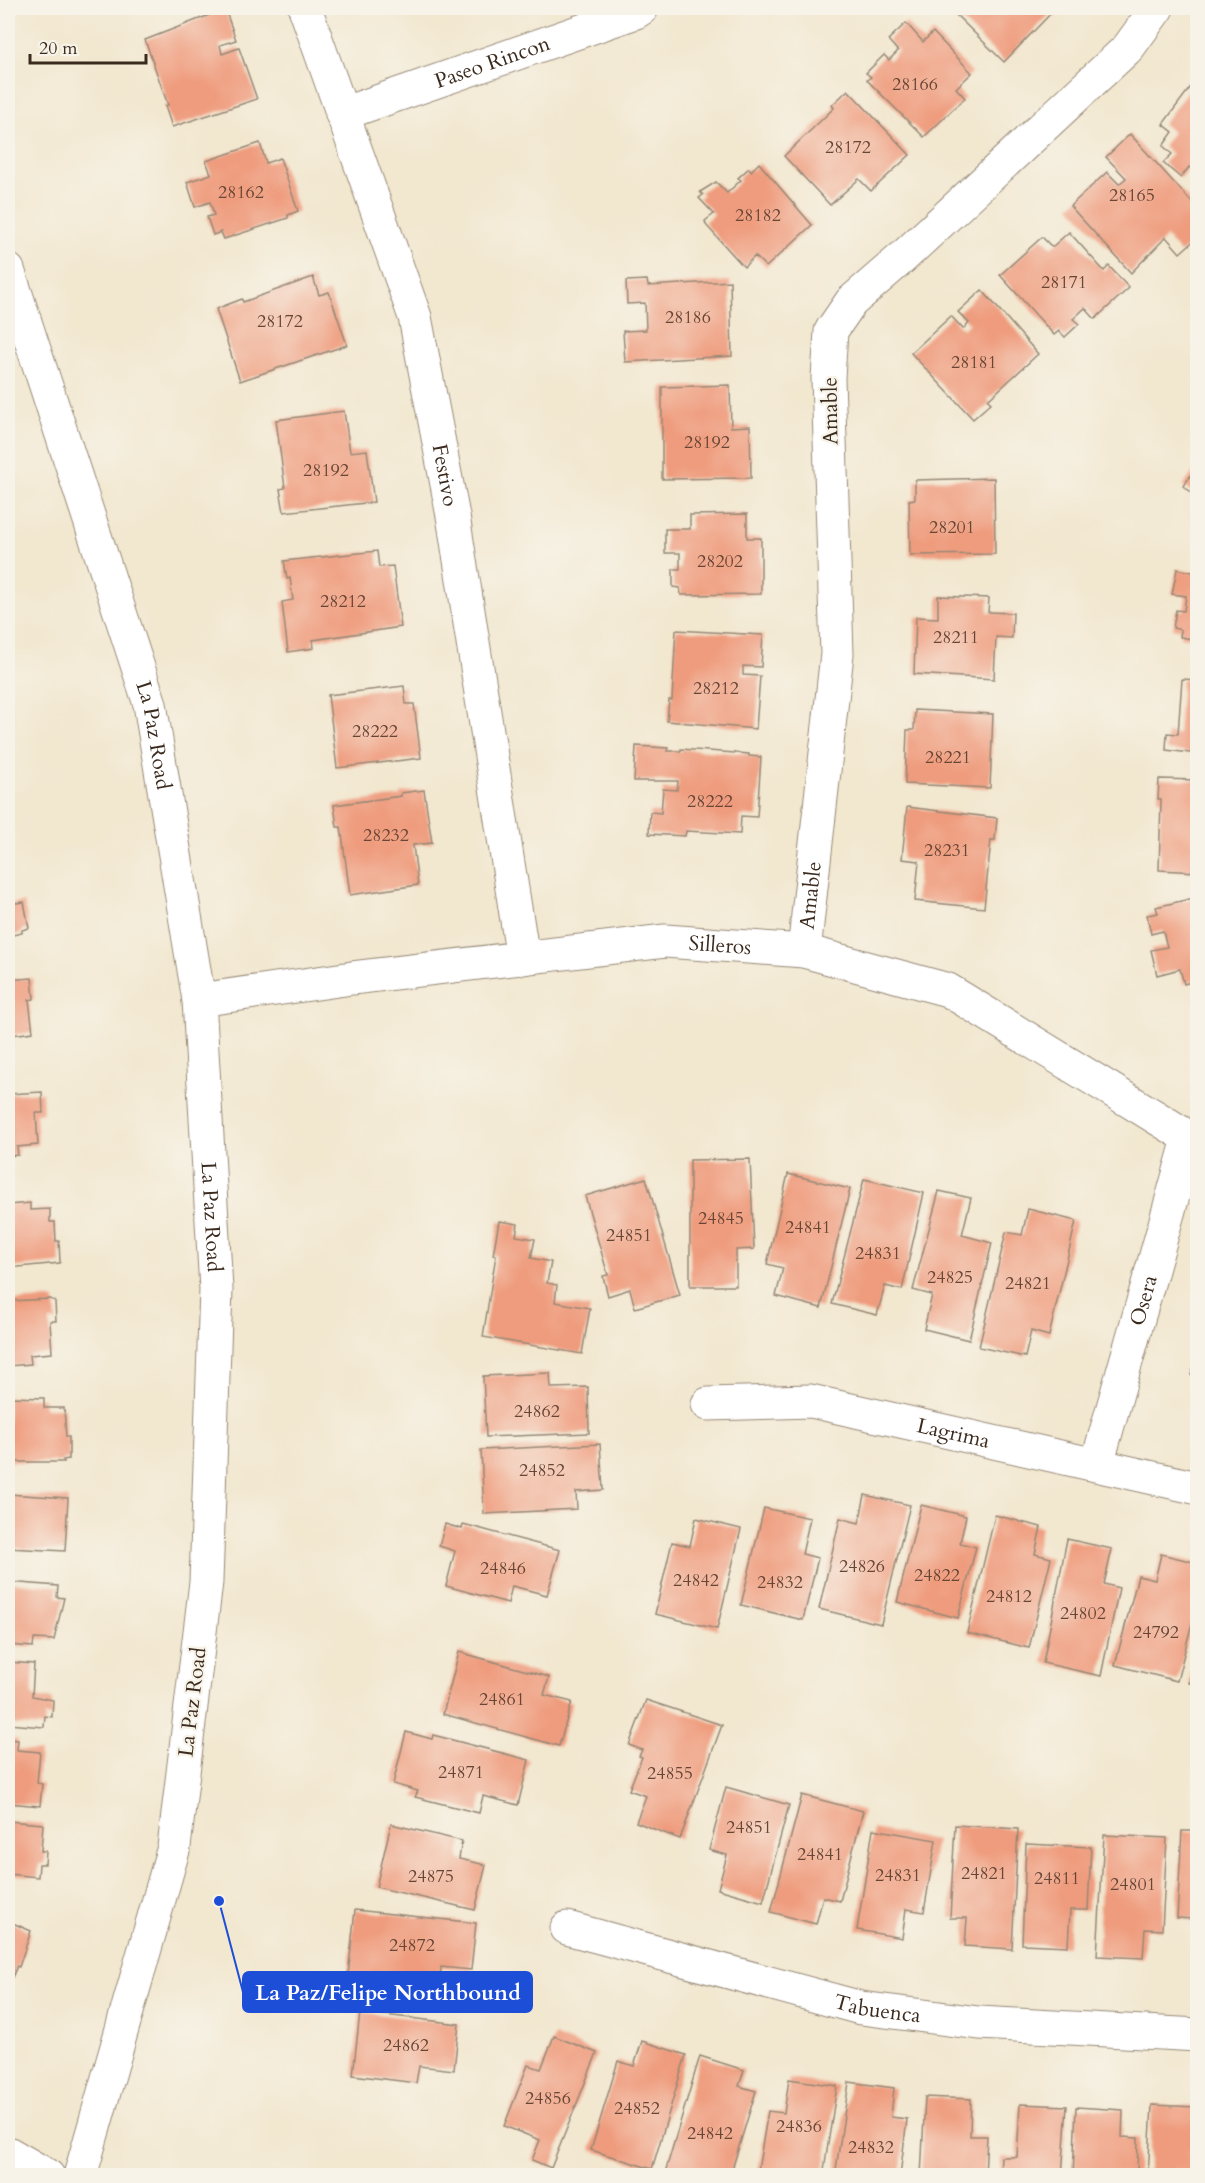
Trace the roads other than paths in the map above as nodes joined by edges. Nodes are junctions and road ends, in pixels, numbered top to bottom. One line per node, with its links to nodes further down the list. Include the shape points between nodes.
1 (305, 8): 4 (street, Festivo)
2 (642, 8): 4 (street, Paseo Rincon)
3 (1157, 8): 6 (street, Amable, via 1128,48 851,302 831,331 828,378 837,654)
4 (342, 114): 7 (street, Festivo, via 415,317 453,516)
5 (8, 270): 8 (street, La Paz Road, via 150,704)
6 (804, 951): 7 (street, Silleros, via 665,941); 9 (street, Silleros, via 948,990)
7 (523, 958): 8 (street, Silleros)
8 (199, 1000): 17 (street, La Paz Road, via 216,1288 206,1582 174,1847)
9 (1193, 1141): 11 (street, Osera)
10 (708, 1404): 11 (street, Lagrima, via 811,1401)
11 (1097, 1464): 12 (street, Lagrima)
12 (1197, 1488)
13 (567, 1929): 14 (street, Tabuenca, via 861,2008 979,2023)
14 (1197, 2035)
15 (8, 2153): 16 (street)
16 (48, 2175)
17 (80, 2175)

